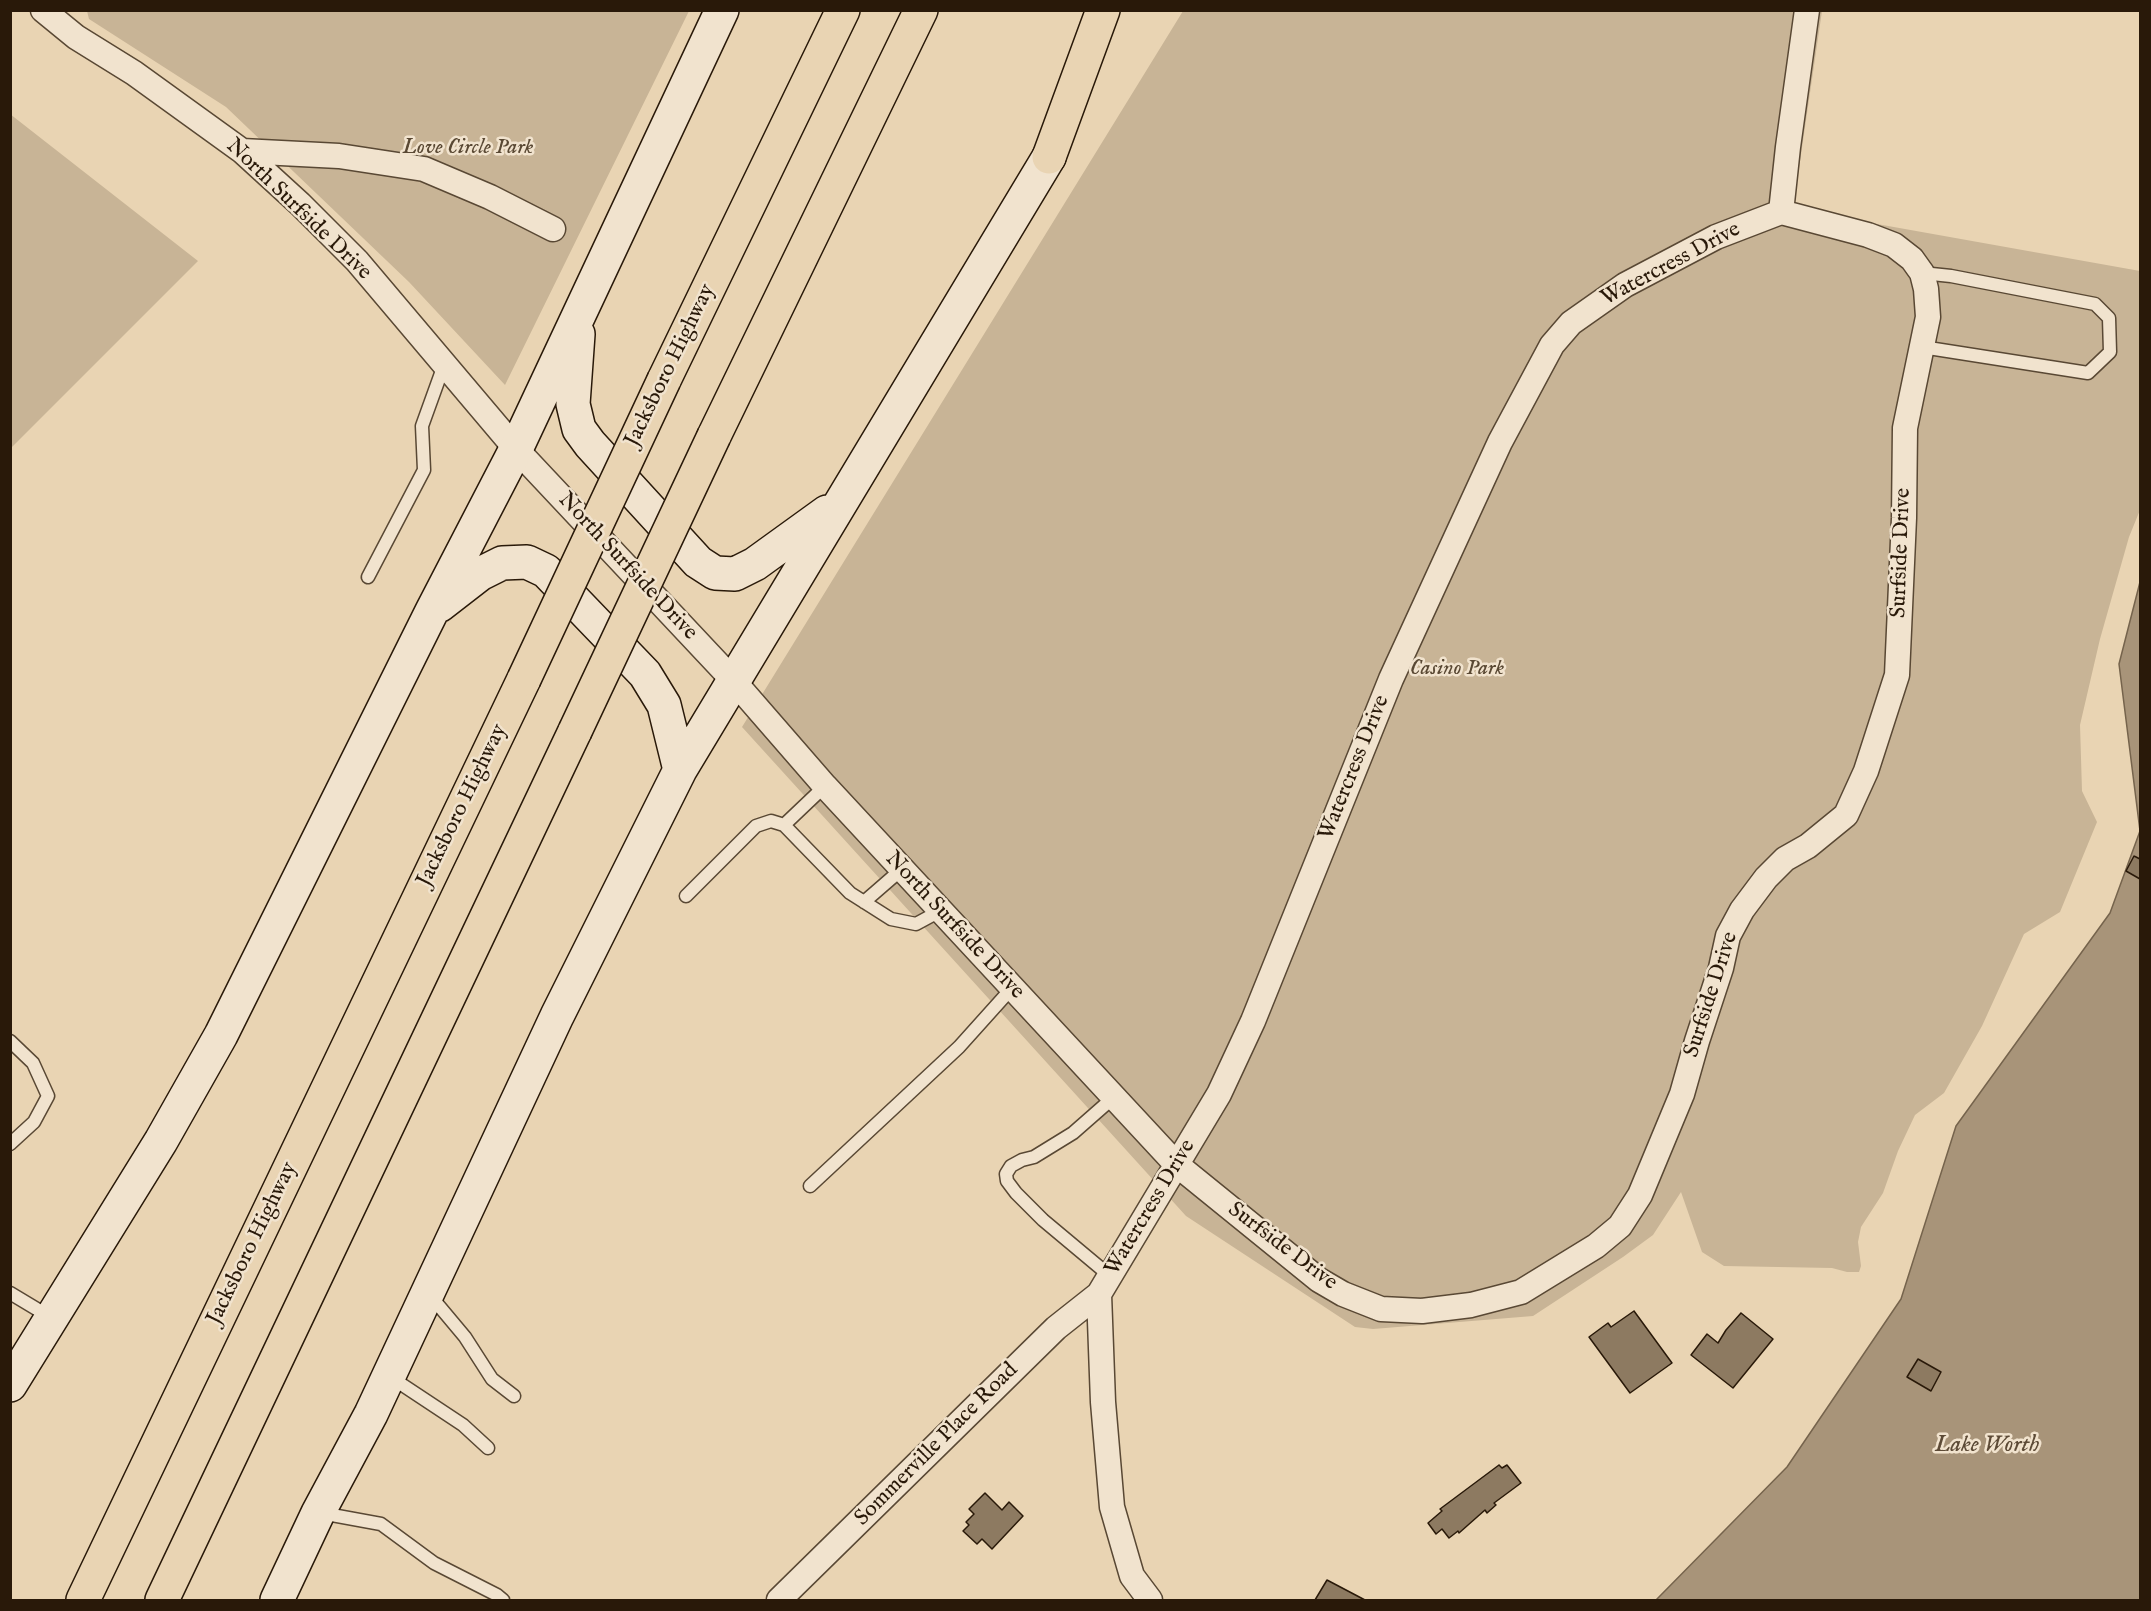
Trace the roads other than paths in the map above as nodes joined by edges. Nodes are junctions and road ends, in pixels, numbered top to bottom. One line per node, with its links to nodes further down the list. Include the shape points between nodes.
1 (43, 10): 8 (street, North Surfside Drive)
2 (73, 10): 8 (street)
3 (722, 10): 14 (main road)
4 (843, 10): 44 (highway, Jacksboro Highway, bridge)
5 (921, 10): 45 (highway, bridge, via 714,436)
6 (1103, 10): 10 (highway)
7 (1807, 10): 11 (street)
8 (76, 37): 9 (street, North Surfside Drive)
9 (242, 151): 12 (street, via 339,156 424,169 490,196); 16 (street, North Surfside Drive, via 357,261)
10 (1049, 157): 18 (main road)
11 (1781, 212): 13 (street, via 1894,245); 33 (street, Watercress Drive, via 1716,237 1625,285 1571,323 1552,345 1500,442 1391,679 1253,1021 1219,1094)
12 (553, 229)
13 (1922, 273): 15 (street, Surfside Drive, via 1928,317); 15 (lane, via 2095,304 2109,318 2110,352 2088,373)
14 (580, 315): 17 (main road); 18 (main road, via 573,404 579,429 698,562 715,573 735,574 755,564)
15 (1922, 347): 33 (street, Surfside Drive, via 1905,428 1897,675 1866,771 1846,815 1785,859 1742,910 1728,936 1682,1094 1640,1195 1620,1226 1596,1246 1521,1292 1422,1311 1381,1309 1319,1280)
16 (444, 365): 17 (street, North Surfside Drive); 19 (lane, via 422,426 424,470)
17 (516, 449): 20 (main road); 21 (street, North Surfside Drive)
18 (840, 502): 21 (main road)
19 (368, 577)
20 (432, 611): 22 (main road, via 480,574 502,563 527,562 546,571 645,674 664,705); 38 (main road, via 222,1035)
21 (732, 680): 22 (main road); 23 (street, North Surfside Drive)
22 (680, 770): 37 (main road, via 557,1016)
23 (825, 786): 24 (lane); 25 (street, North Surfside Drive)
24 (784, 825): 26 (lane, via 771,821 756,826); 27 (lane, via 850,893)
25 (902, 869): 27 (lane); 28 (street, North Surfside Drive)
26 (686, 896)
27 (864, 902): 28 (lane, via 891,920 916,924)
28 (940, 911): 29 (street, North Surfside Drive)
29 (1012, 988): 31 (street, North Surfside Drive); 34 (lane, via 959,1047)
30 (10, 1041): 32 (lane, via 33,1063 48,1096 34,1122)
31 (1114, 1097): 33 (street, North Surfside Drive); 35 (lane, via 1073,1133 1011,1166 1006,1174 1016,1193)
32 (10, 1143)
33 (1176, 1164): 35 (street, Watercress Drive)
34 (810, 1186)
35 (1105, 1285): 48 (street, Sommerville Place Road, via 1056,1328); 49 (street, Watercress Drive, via 1103,1402 1112,1507 1132,1576)
36 (10, 1293): 38 (lane)
37 (428, 1293): 39 (main road); 41 (lane, via 465,1337 492,1379)
38 (53, 1319): 40 (main road)
39 (388, 1376): 42 (lane, via 463,1425); 43 (main road)
40 (10, 1385)
41 (514, 1396)
42 (488, 1448)
43 (318, 1513): 46 (main road); 47 (lane, via 381,1524 434,1563)
44 (83, 1600)
45 (162, 1600)
46 (277, 1600)
47 (503, 1600)
48 (779, 1600)
49 (1150, 1600)

